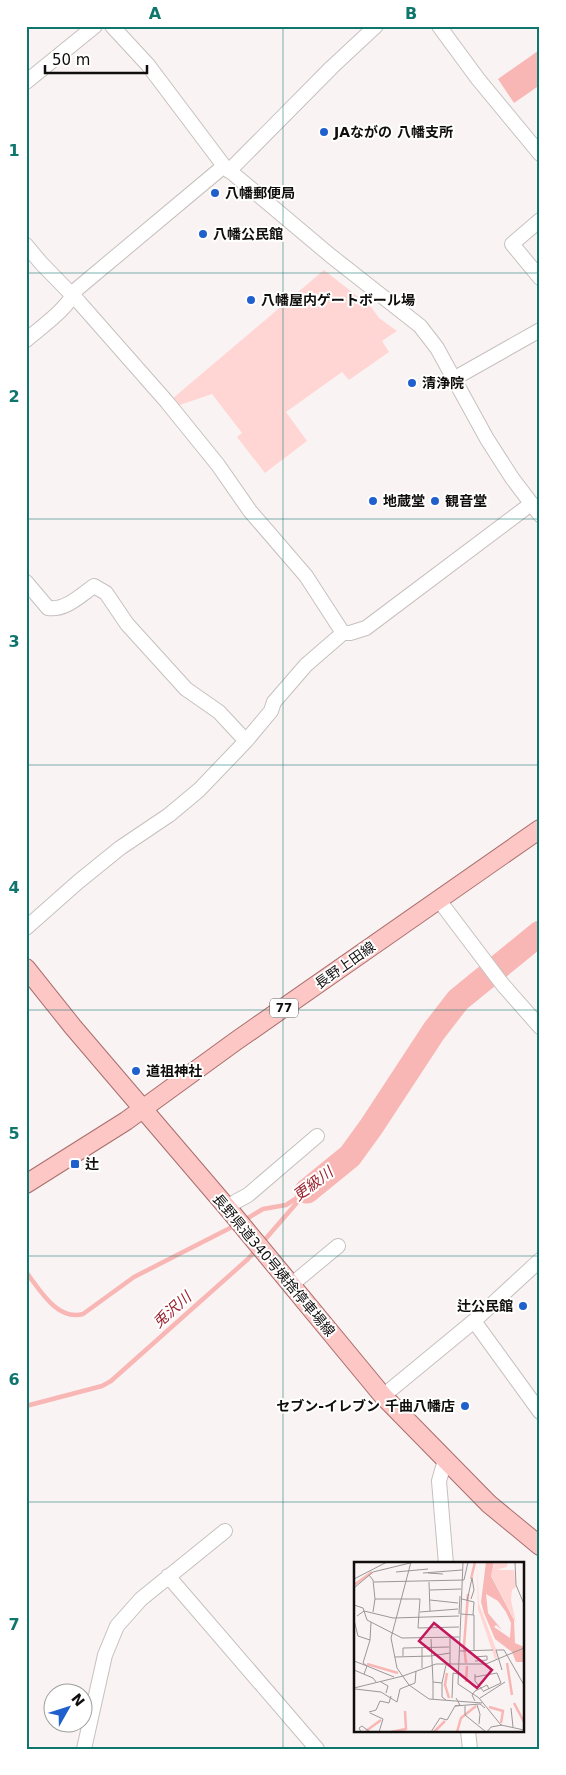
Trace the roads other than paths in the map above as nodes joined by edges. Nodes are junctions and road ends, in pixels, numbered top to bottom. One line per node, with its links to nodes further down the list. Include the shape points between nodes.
1 (95, 26): 5 (street)
2 (112, 26): 7 (street, via 148,66)
3 (376, 26): 7 (street)
4 (439, 26): 6 (street)
5 (26, 82)
6 (540, 154)
7 (226, 168): 11 (street, via 77,289); 14 (street, via 420,326 438,348)
8 (540, 220): 10 (street, via 512,244)
9 (26, 245): 11 (street)
10 (540, 278)
11 (73, 296): 13 (street, via 60,312); 17 (street, via 218,465 250,511 306,576)
12 (540, 330): 14 (street)
13 (26, 340)
14 (455, 378): 15 (street, via 487,439)
15 (536, 509): 17 (street, via 366,628)
16 (26, 582): 18 (street, via 48,608 56,610 94,586 106,593 127,624 186,689 219,712)
17 (343, 633): 18 (street, via 306,665)
18 (246, 741): 21 (street, via 199,790 120,848)
19 (540, 829): 20 (main road, 長野上田線 / 77)
20 (438, 899): 23 (street, via 498,979); 24 (main road, 長野上田線 / 77)
21 (26, 928)
22 (26, 968): 24 (main road, 長野県道340号姨捨停車場線)
23 (540, 1027)
24 (142, 1109): 26 (main road, 長野上田線 / 77); 27 (main road, 長野県道340号姨捨停車場線)
25 (317, 1136): 27 (street)
26 (26, 1184)
27 (229, 1210): 30 (main road, 長野県道340号姨捨停車場線)
28 (338, 1246): 30 (street)
29 (540, 1260): 31 (street)
30 (291, 1285): 32 (main road, 長野県道340号姨捨停車場線)
31 (474, 1321): 32 (street); 33 (street)
32 (382, 1396): 34 (main road, 長野県道340号姨捨停車場線)
33 (540, 1412)
34 (445, 1460): 36 (main road, 長野県道340号姨捨停車場線, via 489,1504); 37 (street, via 439,1481)
35 (225, 1531): 38 (street)
36 (540, 1546)
37 (446, 1562)
38 (168, 1576): 40 (street, via 131,1608 117,1626 105,1655); 41 (street)
39 (468, 1732): 42 (street)
40 (84, 1749)
41 (317, 1749)
42 (470, 1749)

